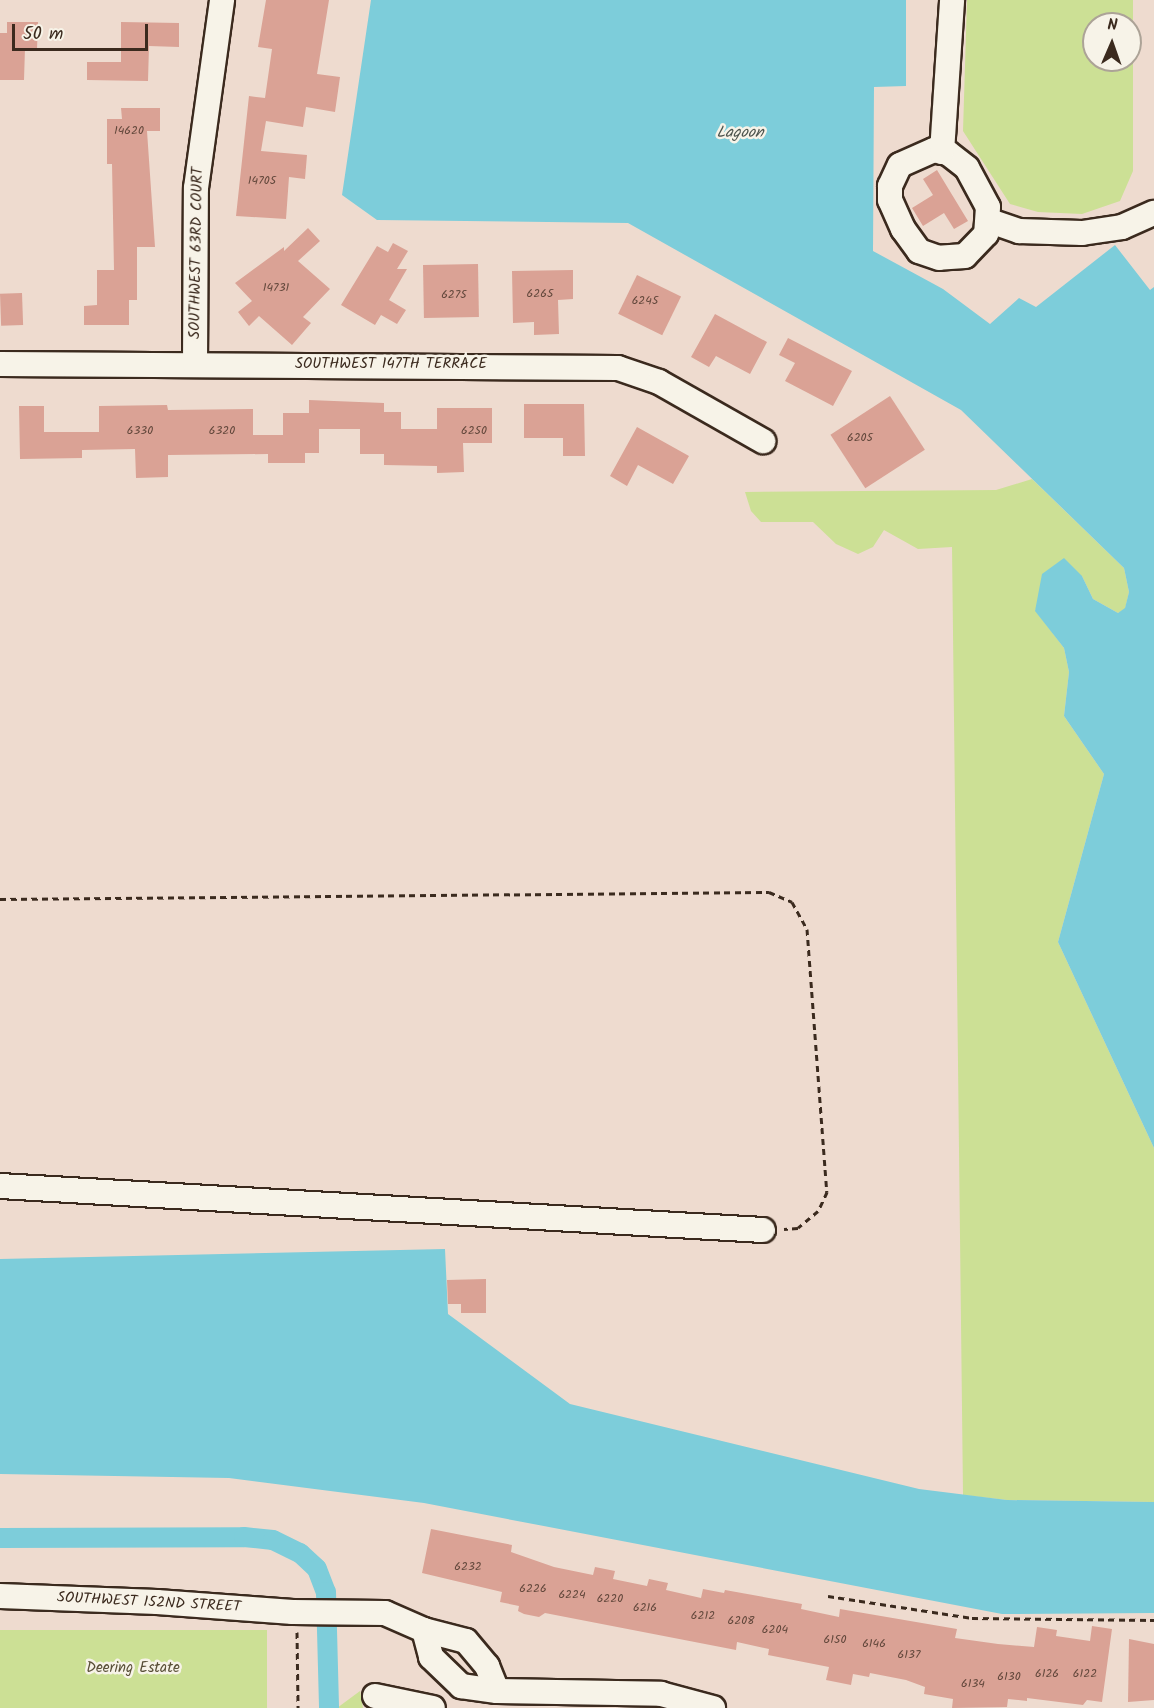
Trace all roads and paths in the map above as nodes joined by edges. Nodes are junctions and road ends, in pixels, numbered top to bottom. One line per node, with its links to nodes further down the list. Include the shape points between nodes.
1 (222, 0): 7 (street, SOUTHWEST 63RD COURT, via 196,188)
2 (952, 0): 3 (street)
3 (942, 152): 4 (street, via 968,168 984,196); 4 (street, via 908,158 893,175 890,200 912,243 928,256 965,256 979,246)
4 (990, 221): 5 (street, via 1019,231 1059,234)
5 (1147, 223)
6 (0, 364): 7 (street, SOUTHWEST 147TH TERRACE)
7 (195, 364): 8 (street, SOUTHWEST 147TH TERRACE, via 618,368 659,382)
8 (763, 441)
9 (0, 899): 11 (path, via 770,892 792,902 807,929 827,1192 818,1211 798,1228)
10 (0, 1186): 11 (street)
11 (763, 1230)
12 (0, 1596): 14 (street, SOUTHWEST 152ND STREET)
13 (828, 1596): 15 (path, via 972,1618)
14 (301, 1612): 16 (street, SOUTHWEST 152ND STREET, via 396,1616); 19 (path)
15 (1154, 1620)
16 (424, 1630): 17 (street, SOUTHWEST 152ND STREET, via 466,1641 487,1665); 17 (street, via 431,1657 461,1686)
17 (497, 1691): 21 (street, via 661,1694)
18 (375, 1696): 20 (street)
19 (298, 1708)
20 (433, 1708)
21 (713, 1708)

